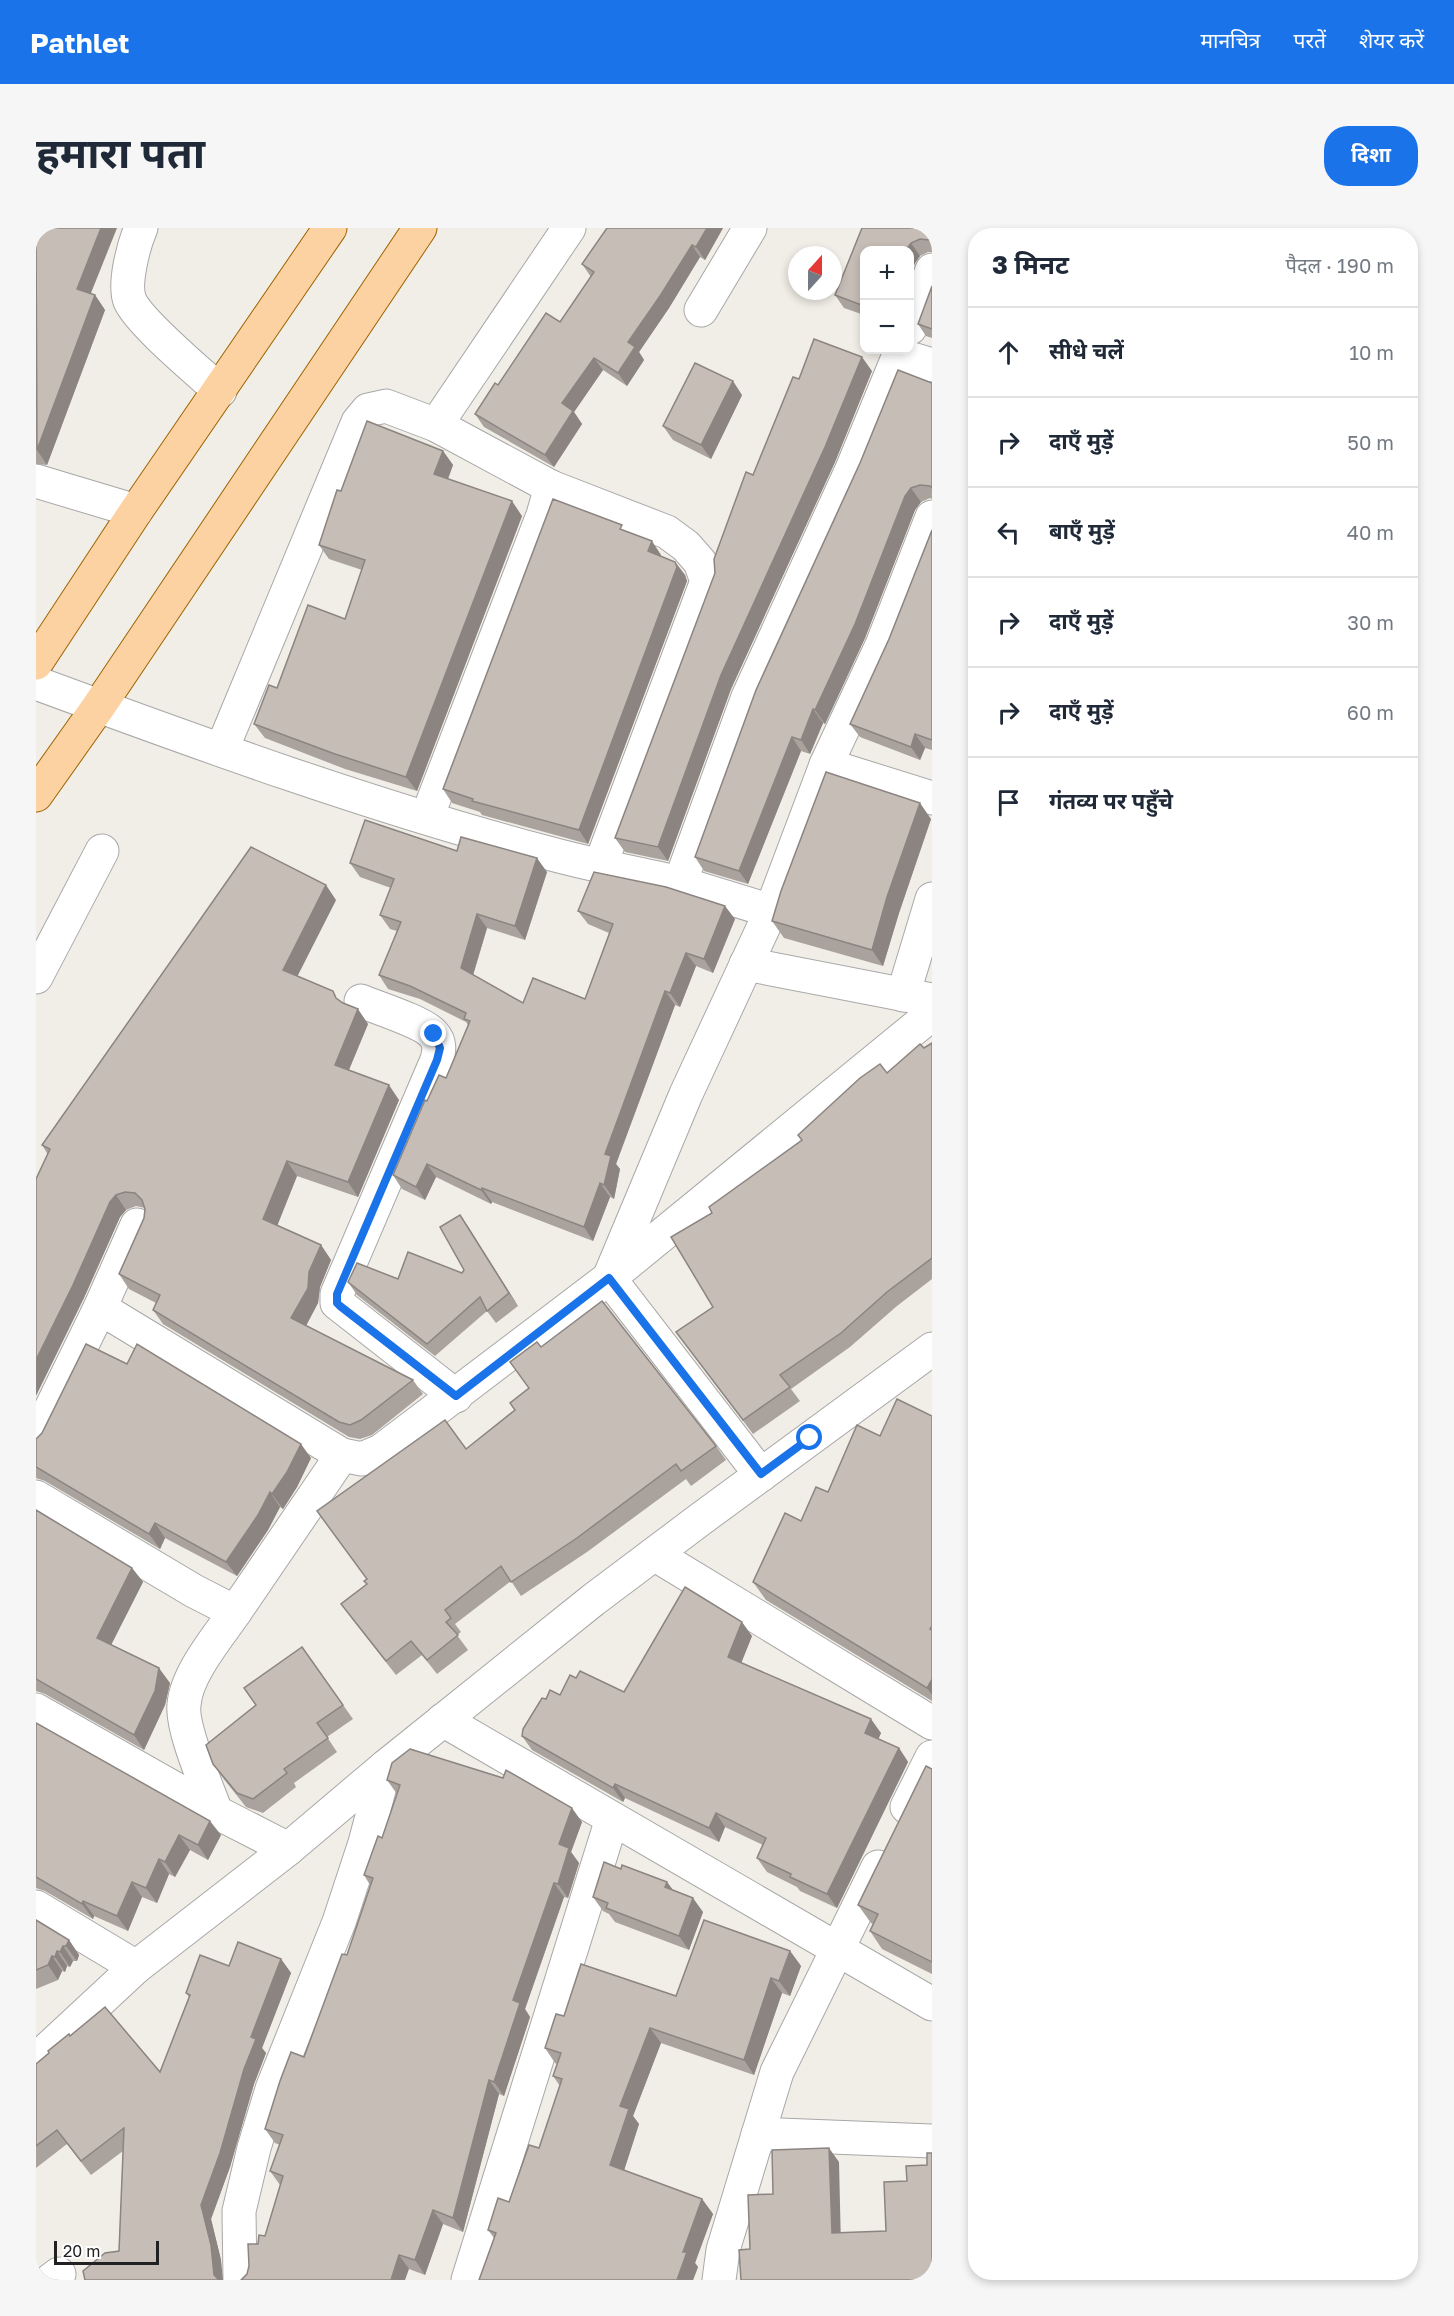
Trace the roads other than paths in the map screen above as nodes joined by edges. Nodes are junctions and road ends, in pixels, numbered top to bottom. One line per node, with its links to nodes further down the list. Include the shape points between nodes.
1 (141, 228): 12 (street, via 133,245 130,301 145,321)
2 (330, 228): 12 (main road)
3 (420, 228): 20 (main road)
4 (569, 228): 13 (street)
5 (750, 228): 7 (street)
6 (932, 270): 8 (street)
7 (701, 310)
8 (914, 316)
9 (914, 352): 11 (street)
10 (899, 354): 28 (street, via 852,469 747,697)
11 (932, 365)
12 (220, 391): 16 (main road)
13 (436, 425): 15 (street); 21 (street, via 386,406 368,410 358,422)
14 (36, 481): 16 (street)
15 (551, 487): 25 (street); 27 (street, via 667,532 700,562 707,580)
16 (136, 511): 18 (main road)
17 (932, 517): 22 (street, via 882,645)
18 (36, 663)
19 (36, 683): 20 (street)
20 (99, 706): 21 (street); 23 (main road)
21 (222, 749): 25 (street)
22 (826, 765): 24 (street); 30 (street)
23 (36, 795)
24 (932, 798)
25 (427, 817): 27 (street)
26 (102, 851): 32 (street)
27 (600, 866): 28 (street)
28 (680, 883): 30 (street)
29 (932, 899): 33 (street)
30 (771, 911): 31 (street)
31 (747, 964): 33 (street); 37 (street, via 686,1094)
32 (36, 977)
33 (918, 998)
34 (361, 1001): 40 (street, via 424,1028 434,1034 440,1048 337,1294 337,1303)
35 (932, 1014): 37 (street)
36 (137, 1225): 38 (street)
37 (609, 1278): 40 (street); 43 (street)
38 (100, 1308): 41 (street); 42 (street)
39 (932, 1349): 43 (street)
40 (456, 1396): 42 (street, via 381,1451 362,1459)
41 (36, 1439)
42 (342, 1455): 46 (street)
43 (761, 1474): 45 (street)
44 (36, 1497): 46 (street)
45 (654, 1554): 48 (street); 49 (street)
46 (235, 1612): 52 (street, via 190,1682 183,1705 186,1725)
47 (36, 1710): 52 (street)
48 (443, 1720): 51 (street); 53 (street)
49 (932, 1723)
50 (932, 1757): 56 (street)
51 (385, 1767): 54 (street); 64 (street, via 339,1922 272,2089 254,2148 239,2211)
52 (216, 1812): 54 (street)
53 (612, 1819): 56 (street); 65 (street)
54 (288, 1849): 57 (street)
55 (36, 1907): 57 (street)
56 (837, 1949): 58 (street); 60 (street, via 777,2072)
57 (136, 1967): 59 (street)
58 (932, 2004)
59 (36, 2060)
60 (758, 2134): 61 (street); 66 (street, via 723,2250)
61 (932, 2141)
62 (51, 2280): 63 (street, via 58,2274)
63 (57, 2280)
64 (240, 2280)
65 (468, 2280)
66 (719, 2280)

